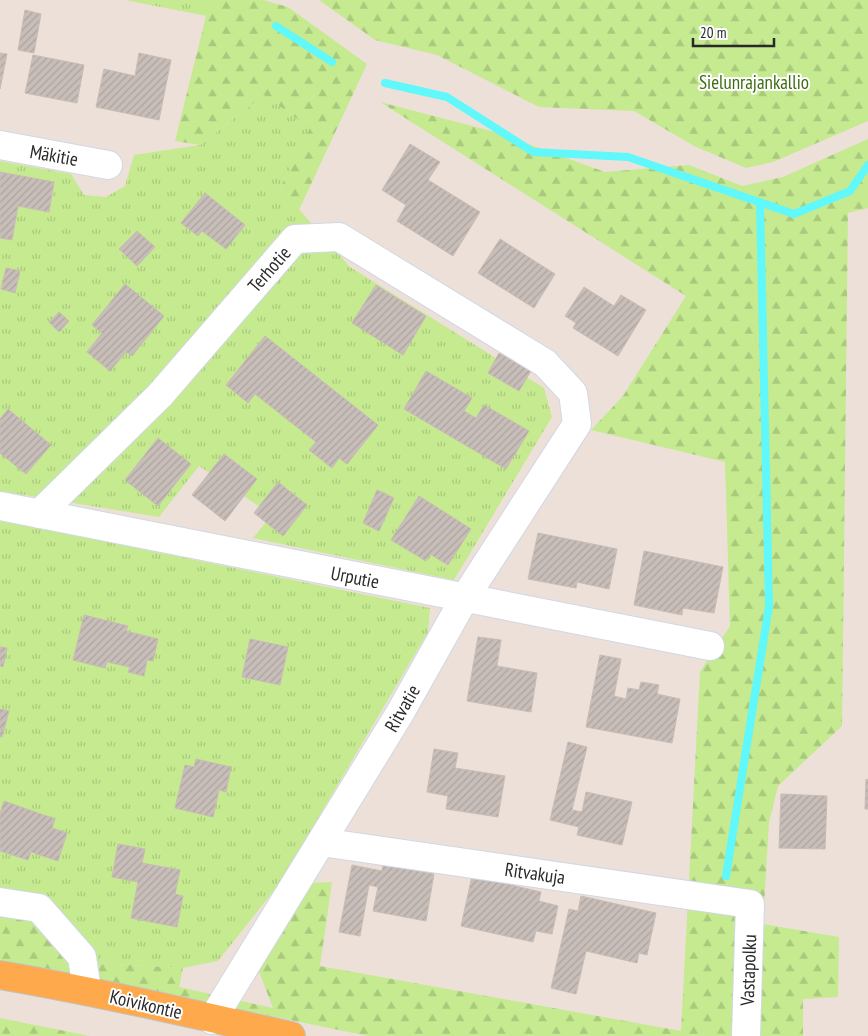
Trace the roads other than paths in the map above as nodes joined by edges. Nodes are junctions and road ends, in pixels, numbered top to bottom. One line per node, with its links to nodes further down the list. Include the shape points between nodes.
1 (0, 145): 2 (street, Mäkitie)
2 (108, 165)
3 (573, 393): 5 (street, Terhotie, via 545,363 339,237 295,239 160,395); 6 (street, Ritvatie, via 577,424)
4 (0, 506): 5 (street, Urputie)
5 (39, 514): 6 (street, Urputie)
6 (464, 599): 7 (street, Urputie); 8 (street, Ritvatie, via 400,713)
7 (710, 646)
8 (320, 842): 10 (street, Ritvakuja); 13 (street, Ritvatie)
9 (0, 902): 12 (street, via 39,908 82,957)
10 (750, 904): 15 (street, Vastapolku)
11 (0, 975): 12 (main road, Koivikontie)
12 (87, 990): 13 (main road, Koivikontie)
13 (212, 1020): 14 (main road, Koivikontie)
14 (291, 1036)
15 (746, 1036)

